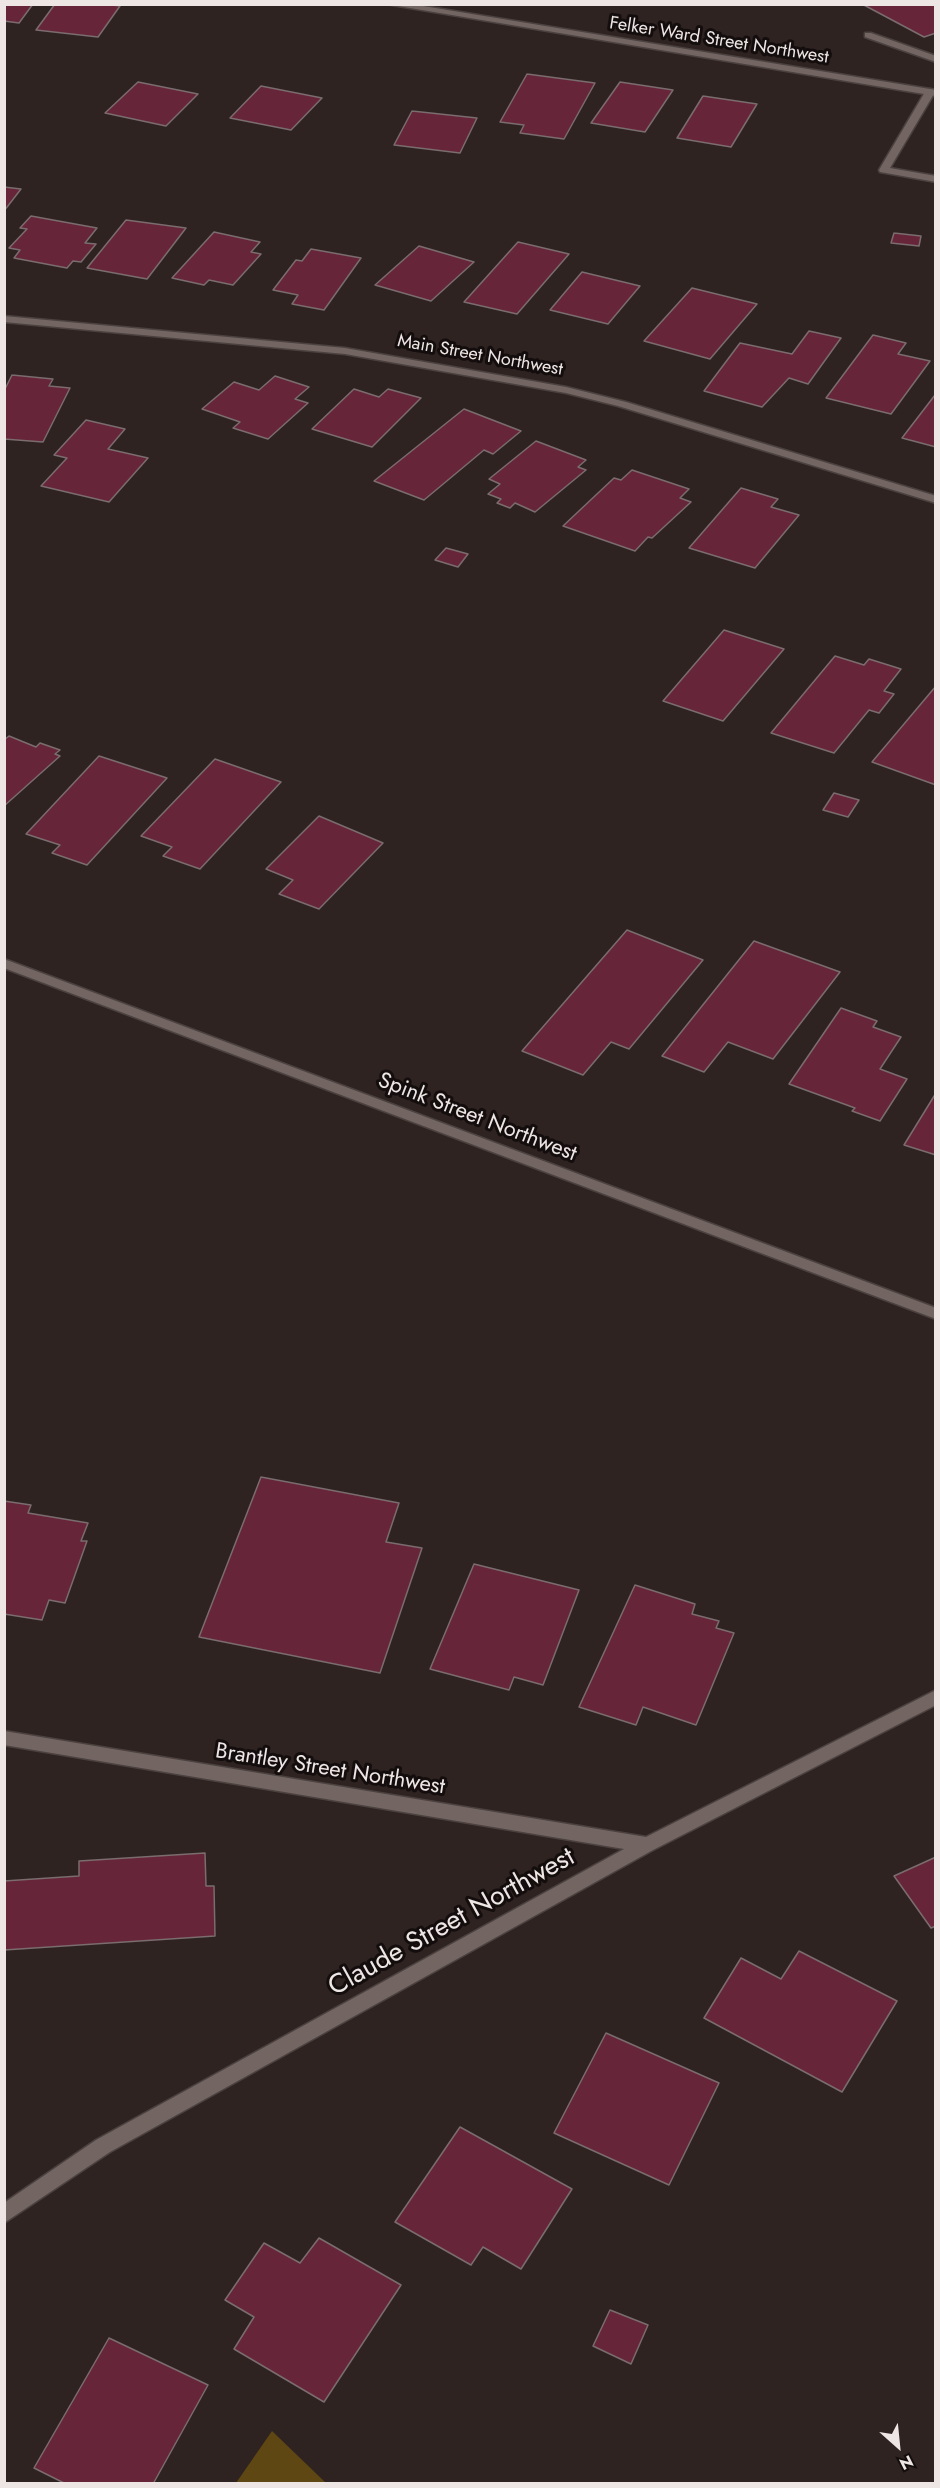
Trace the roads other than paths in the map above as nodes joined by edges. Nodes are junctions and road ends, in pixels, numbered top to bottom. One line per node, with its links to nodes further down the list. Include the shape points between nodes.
1 (390, 4): 4 (street, Felker Ward Street Northwest)
2 (868, 35): 3 (street)
3 (936, 59)
4 (933, 92): 5 (street, via 884,170)
5 (936, 179)
6 (4, 319): 7 (street, Main Street Northwest, via 345,351 566,390)
7 (936, 500)
8 (4, 963): 9 (street, Spink Street Northwest)
9 (936, 1314)
10 (936, 1697): 12 (street, Claude Street Northwest)
11 (4, 1738): 12 (street, Brantley Street Northwest)
12 (647, 1845): 13 (street, Claude Street Northwest, via 103,2146)
13 (4, 2214)

